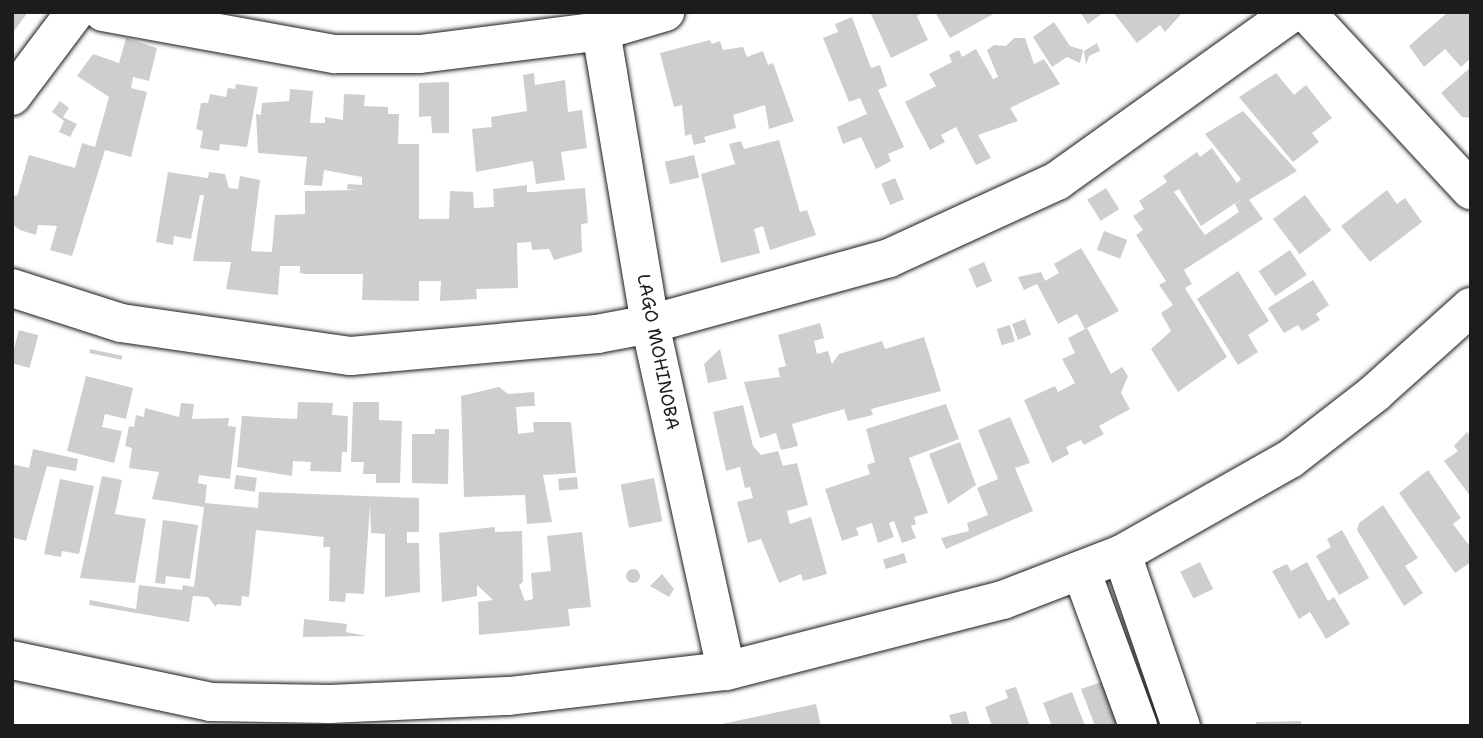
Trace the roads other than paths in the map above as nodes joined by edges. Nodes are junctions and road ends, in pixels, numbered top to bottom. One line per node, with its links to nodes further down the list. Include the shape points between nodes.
1 (75, 12): 7 (street)
2 (103, 12): 6 (street, via 335,54 420,54)
3 (665, 12): 6 (street)
4 (1293, 12): 11 (street, via 1057,181 889,258)
5 (1306, 12): 8 (street)
6 (601, 31): 11 (street, LAGO MOHINOBA)
7 (12, 96)
8 (1471, 190)
9 (12, 288): 11 (street, via 121,323 351,356 597,334)
10 (1471, 307): 12 (street, via 1375,393 1290,459)
11 (650, 324): 15 (street, LAGO MOHINOBA)
12 (1122, 554): 13 (street); 17 (street)
13 (1081, 570): 15 (street, via 1003,600); 16 (street)
14 (12, 660): 15 (street, via 211,702 317,704 509,696)
15 (726, 670)
16 (1138, 726)
17 (1181, 726)

